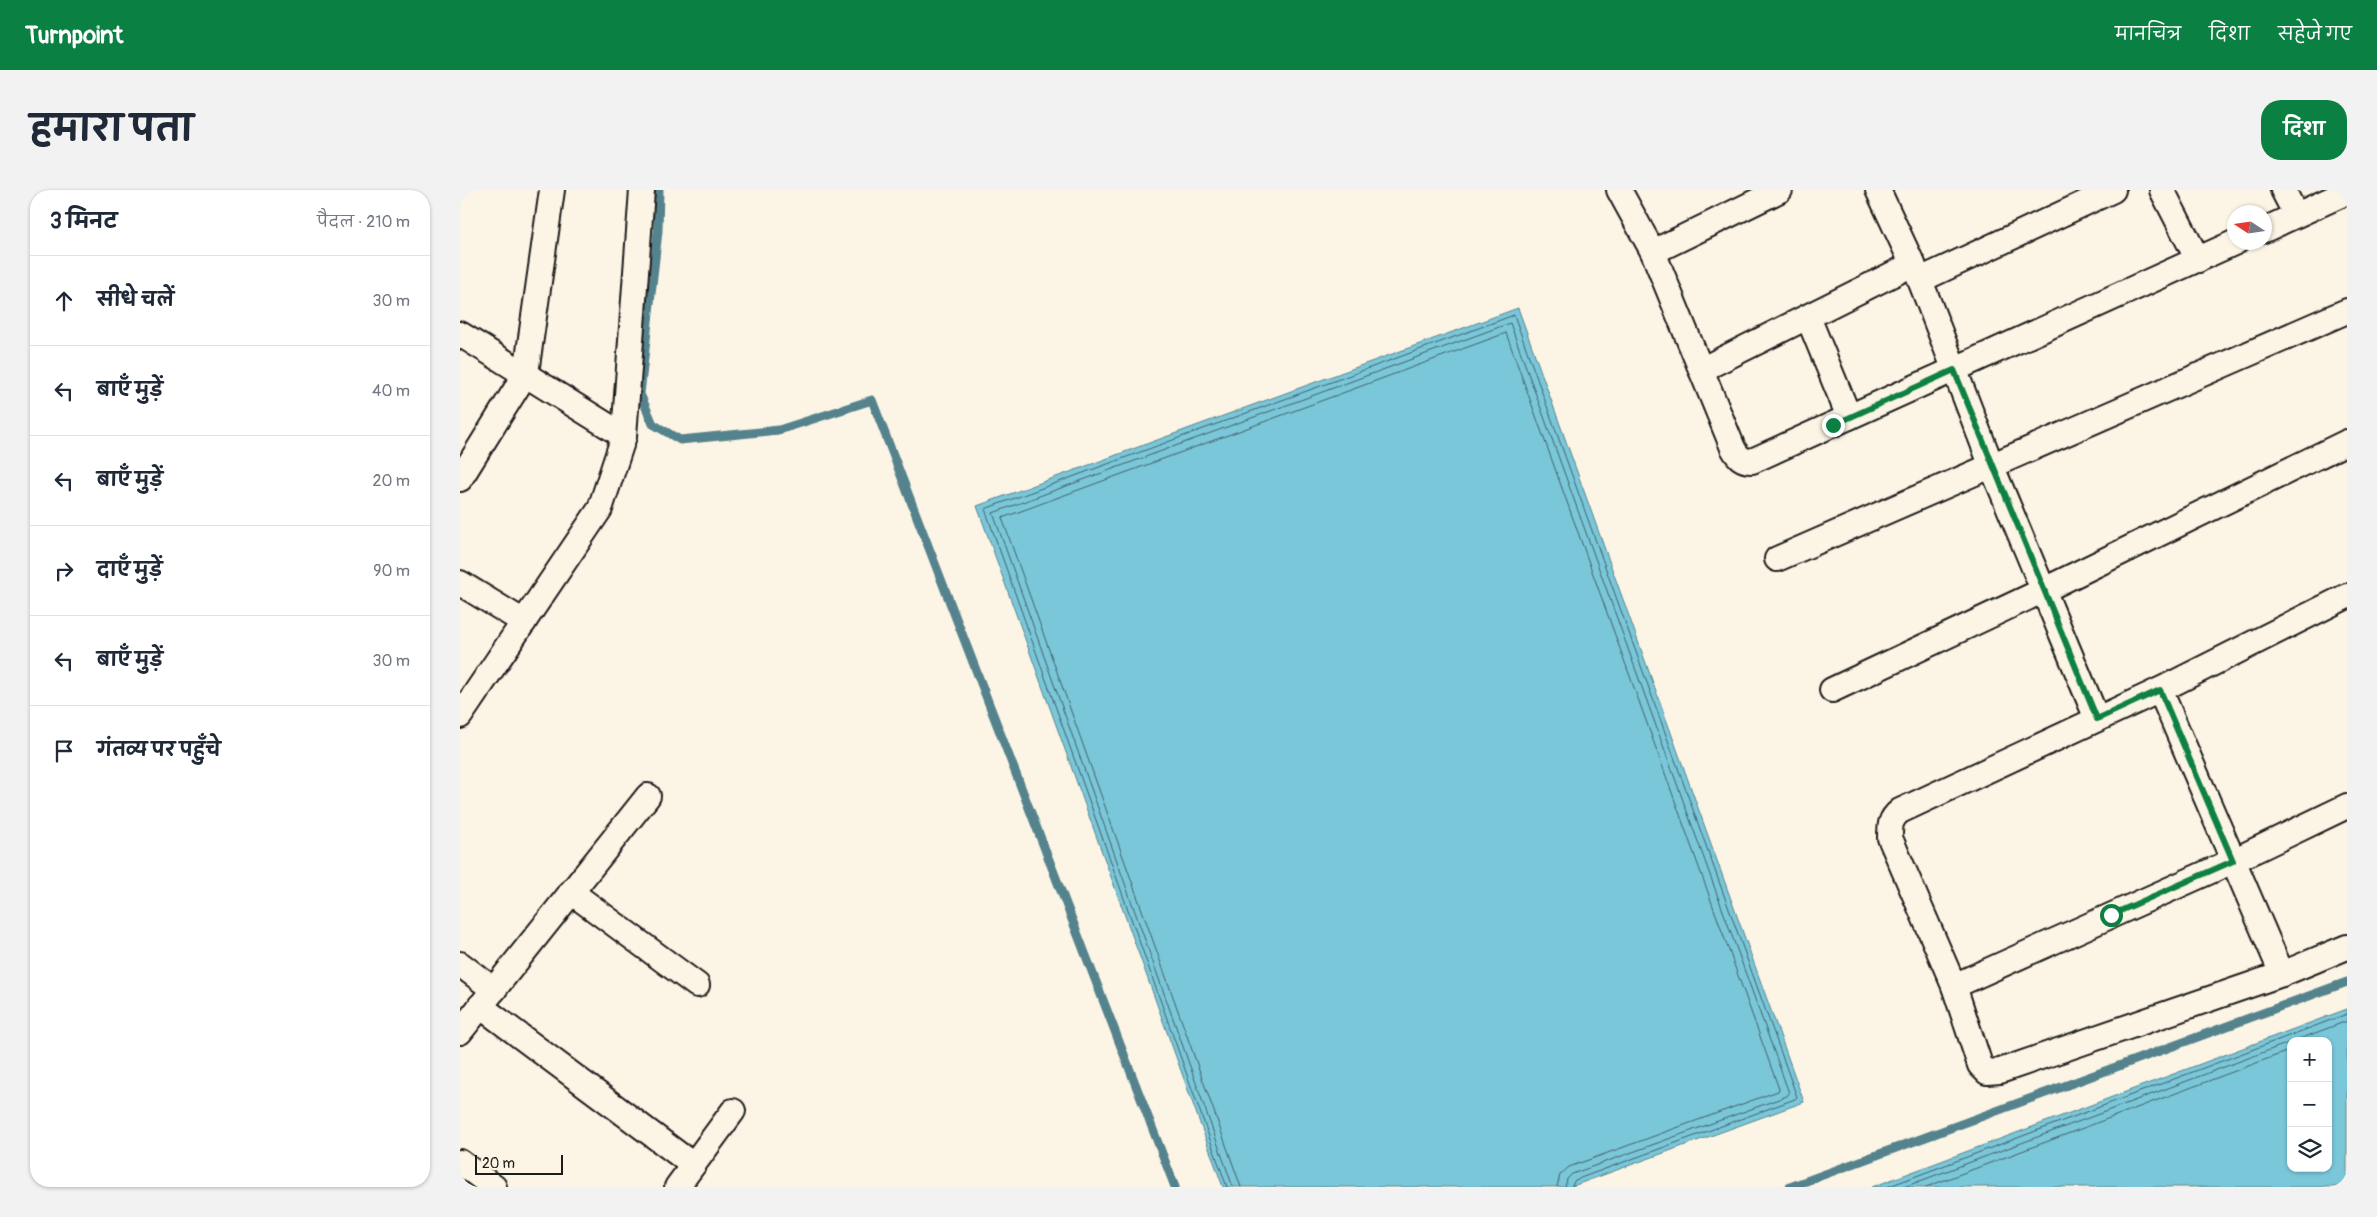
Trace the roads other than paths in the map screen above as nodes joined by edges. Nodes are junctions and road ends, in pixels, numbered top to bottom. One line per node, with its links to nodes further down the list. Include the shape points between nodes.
1 (552, 190): 21 (street)
2 (642, 190): 23 (street)
3 (1619, 190): 13 (street)
4 (1780, 190): 13 (street)
5 (1878, 190): 15 (street)
6 (2113, 190): 15 (street)
7 (2162, 190): 14 (street)
8 (2283, 190): 10 (street)
9 (2347, 192): 10 (street)
10 (2296, 215): 11 (street)
11 (2272, 226)
12 (2227, 246): 14 (street)
13 (1653, 252): 19 (street)
14 (2198, 260): 20 (street)
15 (1916, 272): 17 (street); 20 (street)
16 (2347, 311): 25 (street)
17 (1808, 317): 19 (street); 22 (street)
18 (460, 334): 21 (street)
19 (1701, 370): 22 (street, via 1733,448 1744,461 1752,461)
20 (1954, 370): 22 (street); 25 (street)
21 (526, 373): 23 (street); 26 (street)
22 (1849, 417)
23 (624, 436): 31 (street, via 600,509)
24 (2347, 442): 29 (street)
25 (1992, 467): 27 (street); 29 (street)
26 (460, 479)
27 (1777, 559)
28 (460, 583): 31 (street)
29 (2044, 590): 32 (street); 35 (street)
30 (2347, 596): 33 (street)
31 (524, 622): 34 (street)
32 (1832, 690)
33 (2160, 690): 35 (street); 38 (street)
34 (460, 716)
35 (2097, 719): 44 (street, via 1900,811 1892,818 1890,838)
36 (648, 796): 39 (street)
37 (2347, 806): 38 (street)
38 (2233, 861): 42 (street); 44 (street)
39 (571, 892): 43 (street); 45 (street)
40 (2347, 947): 42 (street)
41 (460, 964): 45 (street)
42 (2282, 974): 44 (street, via 2000,1071 1987,1072 1980,1065)
43 (697, 985)
44 (1954, 986)
45 (487, 998): 46 (street); 48 (street)
46 (460, 1032)
47 (733, 1112): 48 (street)
48 (693, 1165): 51 (street)
49 (462, 1169): 50 (street)
50 (494, 1187)
51 (677, 1187)

